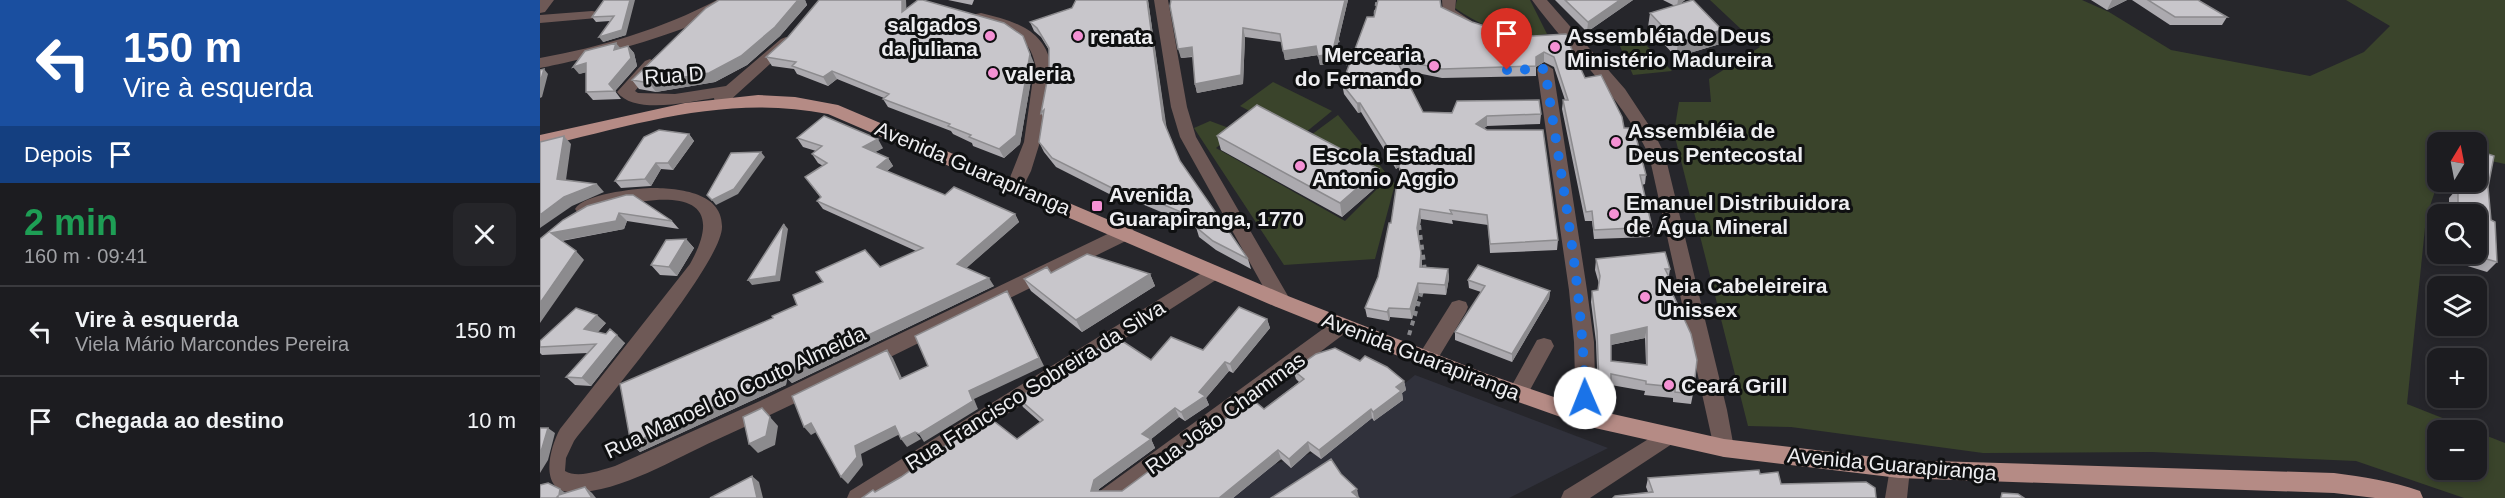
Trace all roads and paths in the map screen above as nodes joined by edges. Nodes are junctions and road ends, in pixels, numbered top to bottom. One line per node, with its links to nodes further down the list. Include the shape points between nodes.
1 (547, 0): 7 (street)
2 (728, 0): 8 (street)
3 (1161, 0): 32 (street, via 1179,107 1188,137)
4 (1377, 0): 12 (path)
5 (1449, 0): 13 (street, via 1448,12)
6 (1539, 0): 16 (street)
7 (540, 9)
8 (704, 14): 18 (street, Rua D); 20 (street, via 618,43)
9 (966, 14): 27 (street, via 1006,23 1027,33 1042,53 1031,148)
10 (592, 15): 11 (street)
11 (540, 19)
12 (1374, 23)
13 (1483, 30)
14 (794, 33): 23 (street)
15 (1336, 36): 22 (path)
16 (1572, 36): 17 (street); 41 (street, via 1634,111 1658,156)
17 (1549, 40)
18 (674, 44)
19 (658, 57): 23 (street, Rua D, via 628,86 628,95 649,101)
20 (540, 63)
21 (1545, 69): 24 (street)
22 (1350, 72)
23 (725, 96): 26 (main road, Avenida Guarapiranga); 27 (main road, Avenida Guarapiranga, via 806,102 832,109)
24 (1555, 131): 25 (street); 39 (street, via 1584,342)
25 (1532, 132)
26 (540, 141)
27 (1016, 185): 30 (main road, Avenida Guarapiranga)
28 (571, 216): 30 (street, Rua Manoel do Couto Almeida, via 616,197 643,193 700,203 711,214 713,228 710,245 696,268 567,435 555,457 554,475 566,483 592,483 670,452)
29 (1418, 222): 36 (path, via 1425,270)
30 (1126, 233): 31 (main road, Avenida Guarapiranga)
31 (1213, 273): 32 (main road, Avenida Guarapiranga); 43 (street, Rua Francisco Sobreira da Silva)
32 (1281, 301): 34 (main road, Avenida Guarapiranga)
33 (1460, 307): 37 (street)
34 (1341, 326): 36 (main road, Avenida Guarapiranga); 44 (street, Rua João Chammas)
35 (1544, 346): 38 (street)
36 (1404, 350): 37 (main road, Avenida Guarapiranga)
37 (1427, 359): 38 (main road, Avenida Guarapiranga)
38 (1518, 393): 39 (main road, Avenida Guarapiranga)
39 (1586, 417): 40 (main road, Avenida Guarapiranga)
40 (1668, 436): 41 (main road, Avenida Guarapiranga); 45 (street)
41 (1724, 448): 42 (main road, Avenida Guarapiranga)
42 (1899, 469): 46 (street); 47 (main road, Avenida Guarapiranga, via 2334,483)
43 (858, 498)
44 (1108, 498)
45 (1572, 498)
46 (1896, 498)
47 (2412, 498)

